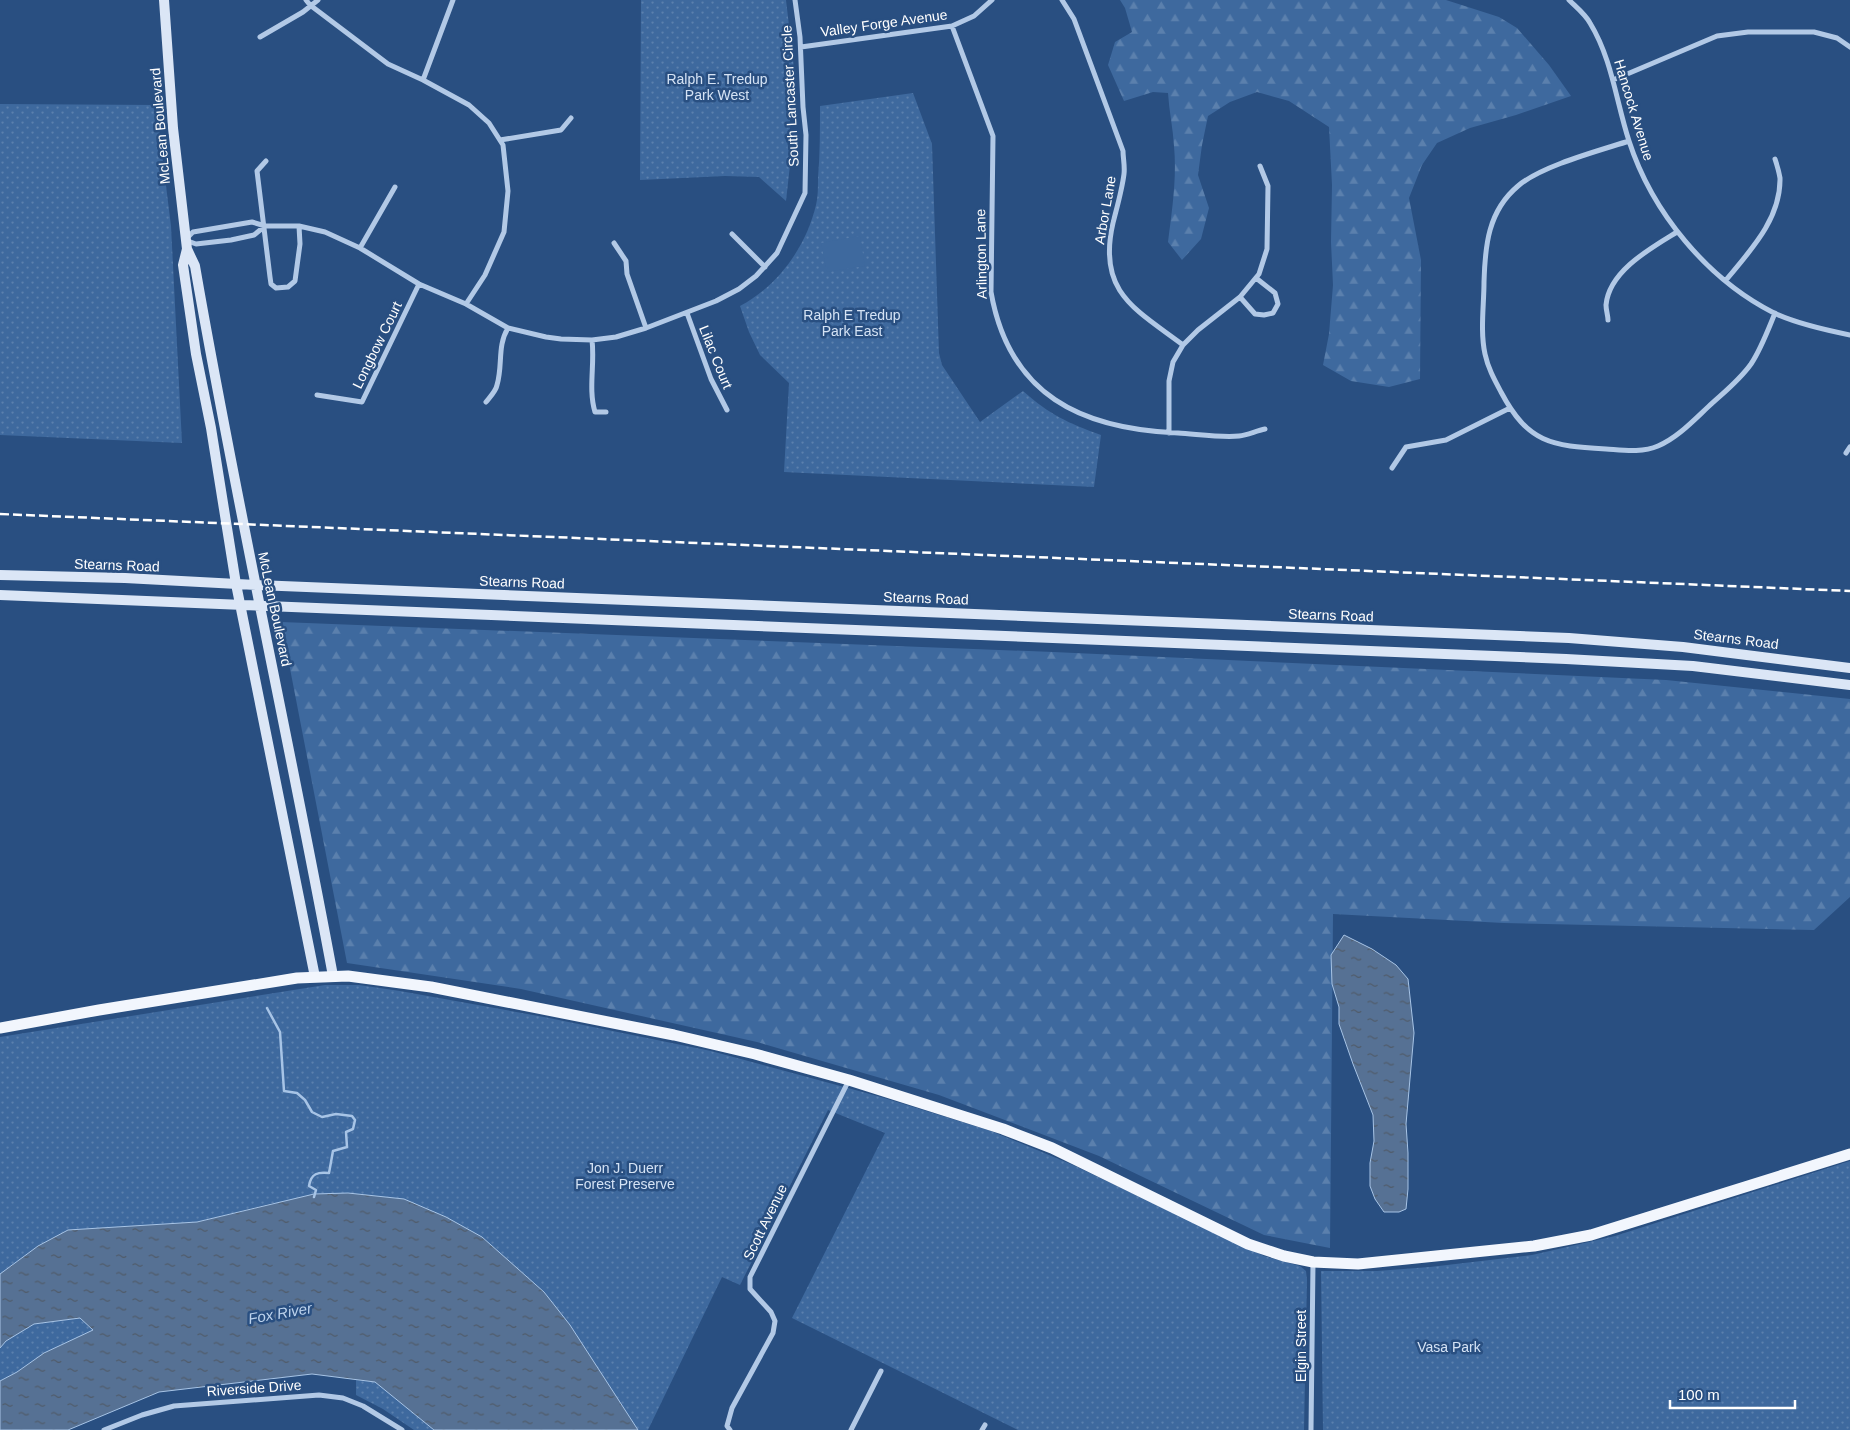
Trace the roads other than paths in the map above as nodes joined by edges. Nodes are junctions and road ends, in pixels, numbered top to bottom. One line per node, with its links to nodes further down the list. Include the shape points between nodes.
1 (164, 0): 27 (main road, McLean Boulevard)
2 (318, 0): 8 (street)
3 (453, 0): 13 (street)
4 (795, 0): 11 (street, South Lancaster Circle)
5 (992, 0): 9 (street, Valley Forge Avenue, via 974,16)
6 (1062, 0): 42 (street, Arbor Lane, via 1074,19 1123,151 1124,173 1109,240 1112,275 1122,295 1138,312)
7 (1570, 0): 14 (street, Hancock Avenue, via 1588,20)
8 (308, 2): 10 (street, via 303,12); 13 (street, via 388,64)
9 (952, 26): 11 (street, Valley Forge Avenue); 49 (street, Arlington Lane, via 993,136 990,292 995,317 1015,362 1036,385 1085,417 1141,431)
10 (260, 37)
11 (801, 47): 29 (street, South Lancaster Circle, via 806,135 804,193 782,243)
12 (1850, 47): 14 (street, via 1837,38 1814,32 1748,32 1717,36)
13 (423, 80): 16 (street, via 469,105 489,123)
14 (1613, 80): 17 (street, Hancock Avenue)
15 (571, 118): 16 (street, via 562,130)
16 (500, 140): 34 (street, via 508,191 504,232 484,276)
17 (1629, 141): 24 (street, Hancock Avenue, via 1649,189); 45 (street, via 1535,174 1506,198 1492,222 1485,266 1483,345 1492,374)
18 (1775, 159): 31 (street, via 1780,178 1775,207 1761,237)
19 (266, 161): 22 (street, via 257,171)
20 (1260, 166): 30 (street, via 1268,186 1267,249)
21 (395, 187): 28 (street)
22 (265, 226): 23 (street, South Lancaster Circle); 23 (street, via 272,284 278,288 295,281); 27 (street, South Lancaster Circle, via 254,235); 27 (street, South Lancaster Circle, via 252,222 193,232)
23 (299, 226): 28 (street, South Lancaster Circle, via 326,232)
24 (1677, 232): 31 (street, Hancock Avenue, via 1701,260); 37 (street, via 1626,267 1611,288 1606,305)
25 (732, 234): 29 (street)
26 (614, 243): 39 (street, via 626,261 627,274)
27 (186, 245): 54 (main road, McLean Boulevard, via 183,264 188,300); 55 (main road, McLean Boulevard, via 195,266 232,473)
28 (360, 248): 32 (street, South Lancaster Circle)
29 (765, 267): 35 (street, South Lancaster Circle, via 738,290)
30 (1256, 278): 33 (street); 33 (street, via 1275,294 1278,304 1273,313 1255,314)
31 (1726, 280): 36 (street, Hancock Avenue)
32 (419, 284): 34 (street, South Lancaster Circle); 43 (street, Longbow Court, via 362,402)
33 (1240, 297): 42 (street)
34 (466, 304): 38 (street, South Lancaster Circle)
35 (687, 313): 39 (street, South Lancaster Circle); 46 (street, Lilac Court, via 711,379)
36 (1775, 313): 40 (street, Hancock Avenue); 45 (street, via 1752,363 1741,377 1676,436 1657,446 1643,450 1570,447 1537,435 1517,419)
37 (1608, 320)
38 (508, 328): 41 (street, South Lancaster Circle, via 546,338); 44 (street, via 500,348 498,384)
39 (646, 328): 41 (street, South Lancaster Circle)
40 (1850, 336)
41 (592, 340): 47 (street, via 591,401 595,412)
42 (1183, 345): 49 (street, via 1173,362 1169,381)
43 (316, 394)
44 (486, 402)
45 (1510, 408): 52 (street, via 1446,440 1406,446)
46 (727, 410)
47 (606, 412)
48 (1264, 428): 49 (street, Arlington Lane, via 1238,436)
49 (1169, 433)
50 (1850, 447): 51 (street)
51 (1846, 453)
52 (1392, 468)
53 (0, 574): 54 (main road, Stearns Road)
54 (236, 584): 55 (main road, Stearns Road); 57 (main road, McLean Boulevard)
55 (257, 585): 58 (main road, McLean Boulevard); 59 (main road, Stearns Road, via 1569,638 1683,647)
56 (0, 595): 57 (main road)
57 (240, 605): 58 (main road); 62 (main road, McLean Boulevard)
58 (261, 607): 60 (main road, via 1566,659 1693,666); 61 (main road, McLean Boulevard)
59 (1850, 668)
60 (1850, 685)
61 (333, 976): 62 (main road); 64 (main road, via 431,987 664,1033)
62 (315, 977): 63 (main road)
63 (0, 1028)
64 (849, 1080): 66 (main road, via 1052,1148 1248,1244); 68 (street, Scott Avenue, via 750,1278 750,1288 775,1321 773,1333 732,1408)
65 (1850, 1154): 66 (main road, via 1591,1234 1534,1246 1358,1264)
66 (1312, 1262): 72 (street, Elgin Street)
67 (881, 1371): 71 (street)
68 (728, 1428)
69 (104, 1430): 70 (street, Riverside Drive, via 174,1406 319,1394 343,1398)
70 (402, 1430)
71 (851, 1430)
72 (1311, 1430)

